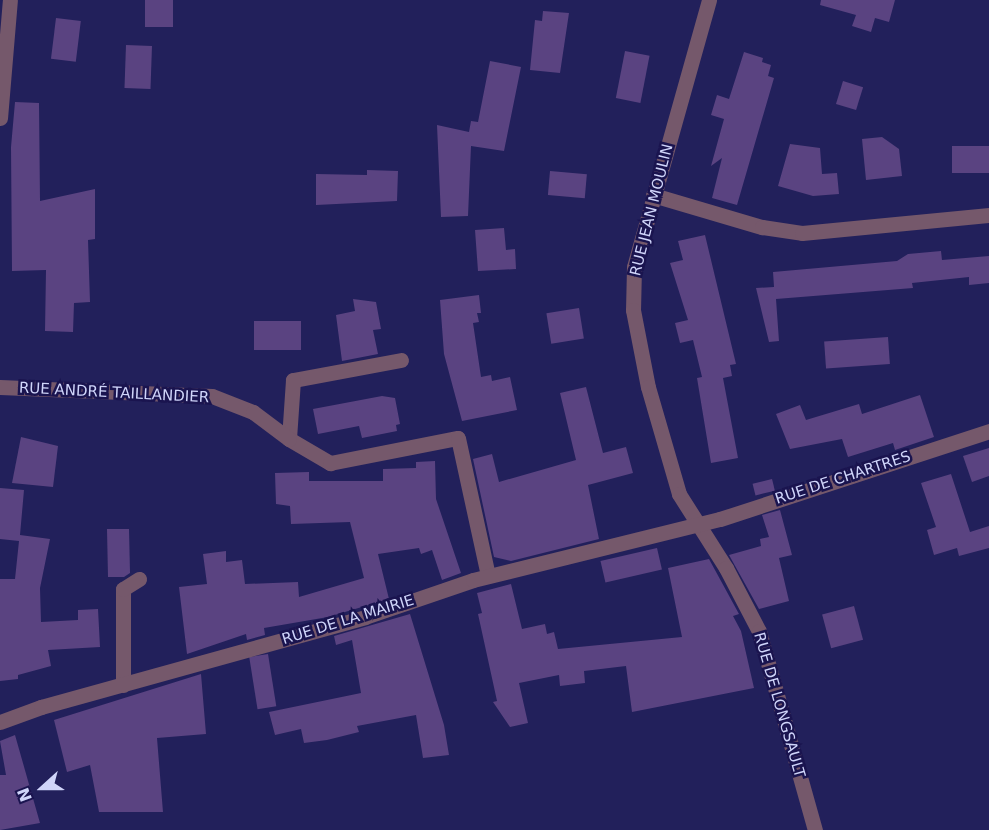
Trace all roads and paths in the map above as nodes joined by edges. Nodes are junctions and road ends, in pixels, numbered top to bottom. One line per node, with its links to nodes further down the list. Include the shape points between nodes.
1 (10, 0): 3 (street)
2 (710, 0): 4 (street, RUE JEAN MOULIN)
3 (0, 118)
4 (653, 195): 5 (street, via 762,227 802,233); 10 (street, RUE JEAN MOULIN, via 634,267 633,310 648,387 679,494)
5 (989, 215)
6 (401, 360): 9 (street, via 293,380)
7 (0, 387): 9 (street, RUE ANDRÉ TAILLANDIER, via 212,396 253,412)
8 (989, 431): 10 (street, RUE DE CHARTRES, via 720,519)
9 (289, 439): 11 (street, RUE ANDRÉ TAILLANDIER, via 330,463 458,438)
10 (696, 522): 11 (street, RUE DE LA MAIRIE); 15 (street, RUE DE LONGSAULT, via 759,631)
11 (489, 576): 13 (street, RUE DE LA MAIRIE, via 365,617)
12 (140, 579): 13 (street, via 123,589)
13 (123, 685): 14 (street, RUE DE LA MAIRIE, via 41,707)
14 (0, 723)
15 (815, 830)

